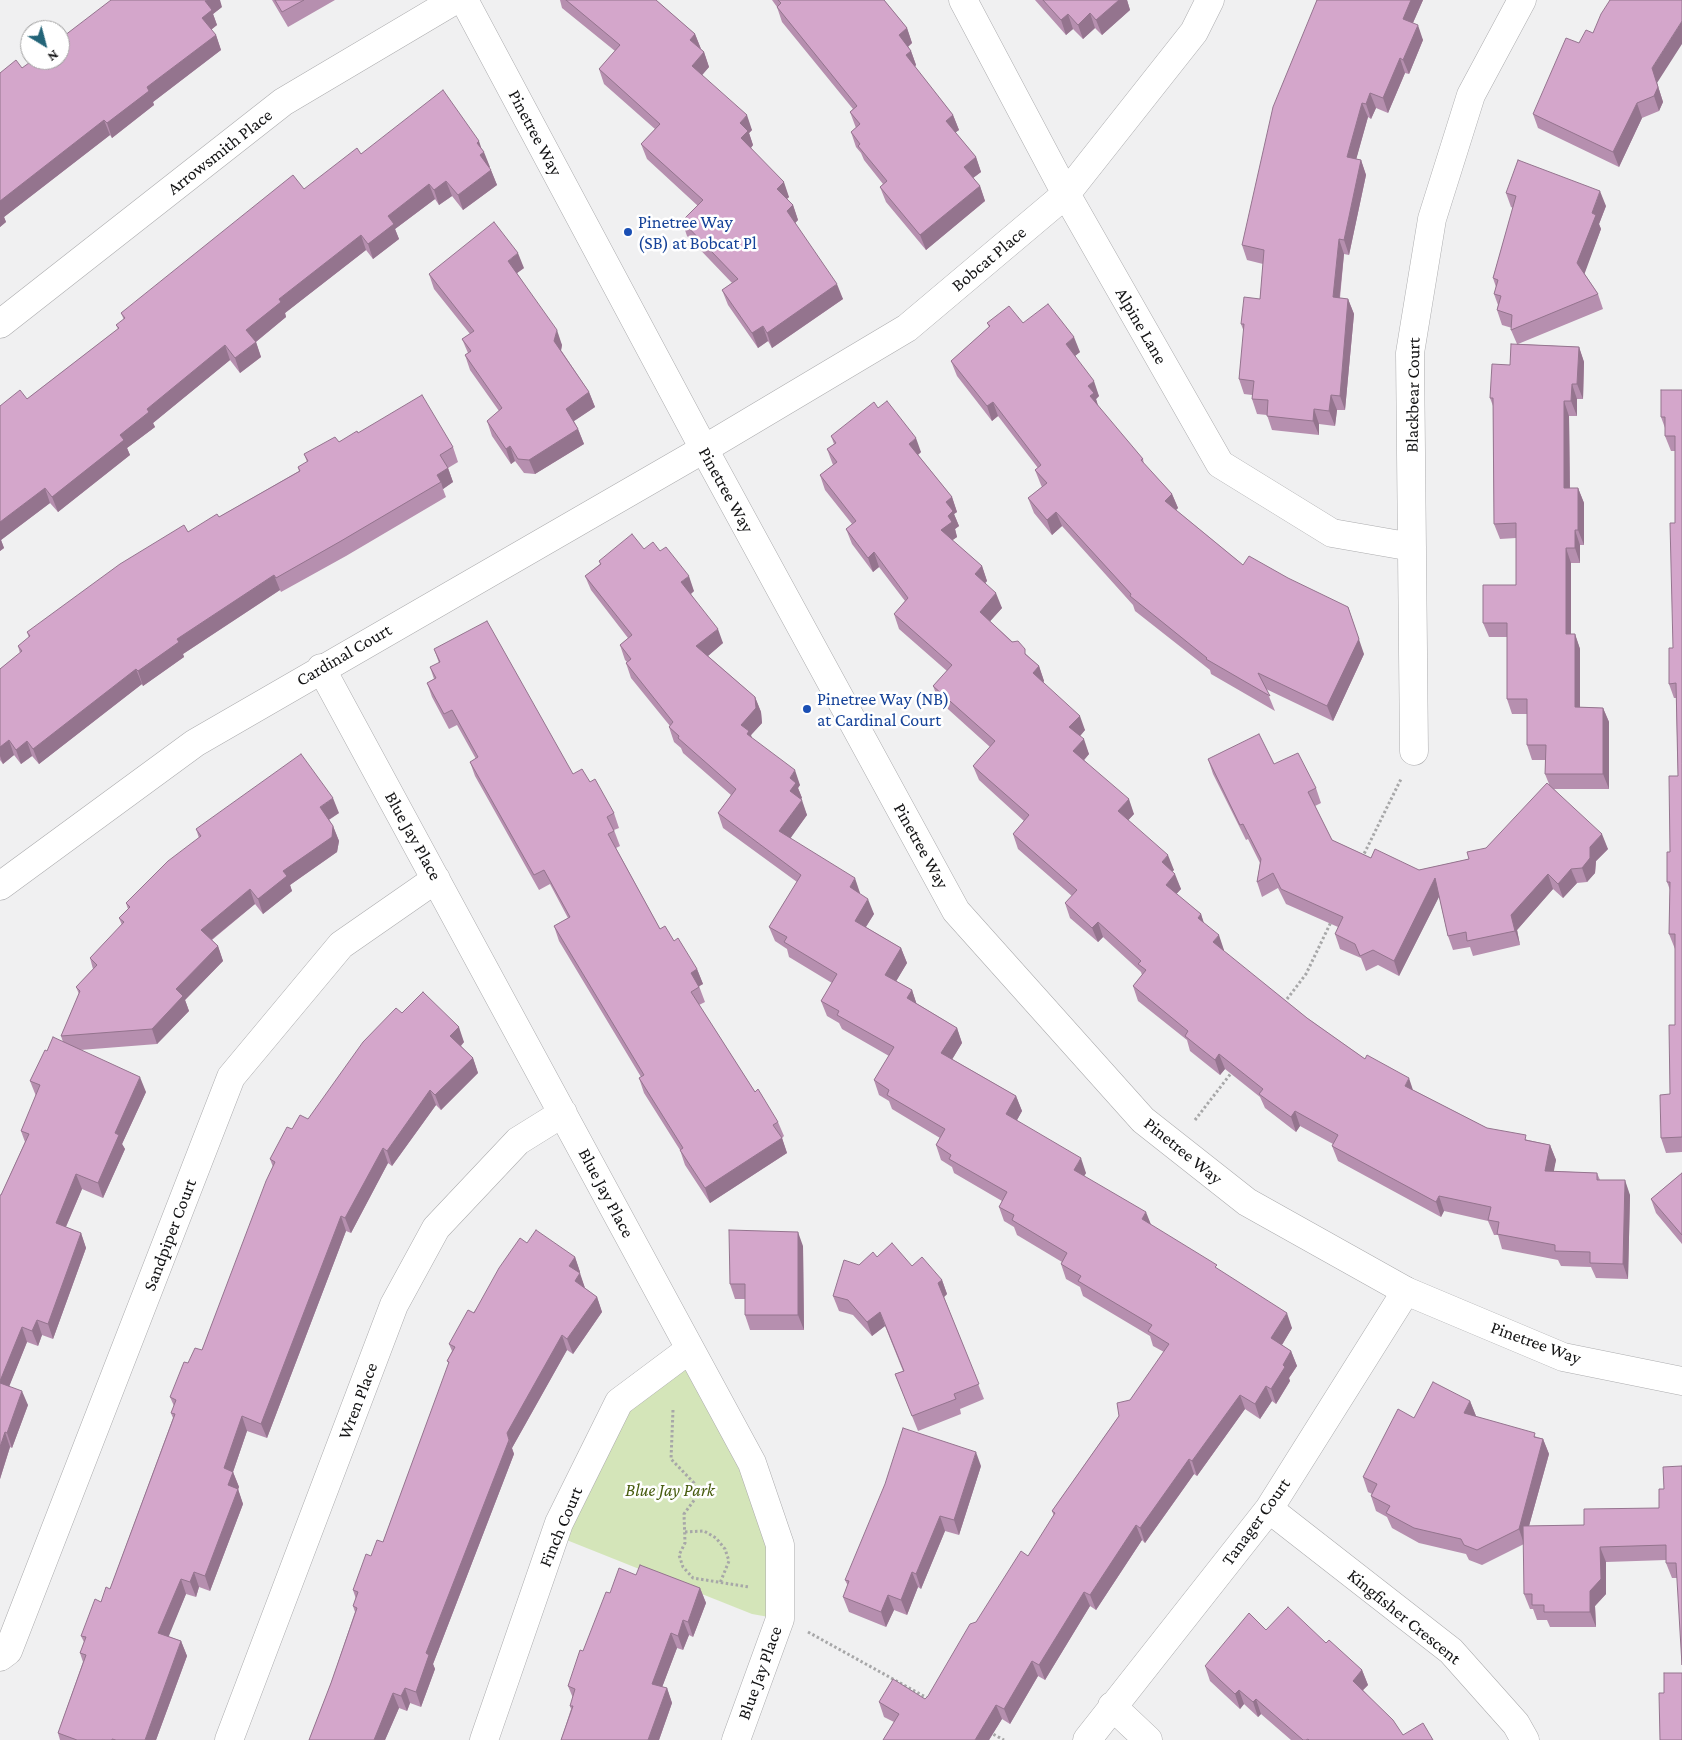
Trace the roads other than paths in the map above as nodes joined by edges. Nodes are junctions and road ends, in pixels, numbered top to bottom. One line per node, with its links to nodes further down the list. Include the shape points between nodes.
1 (455, 0): 7 (street, Arrowsmith Place, via 283,102)
2 (464, 0): 8 (street, Pinetree Way)
3 (962, 0): 6 (street, Alpine Lane)
4 (1210, 0): 6 (street, Bobcat Place, via 1194,32)
5 (1522, 0): 9 (street, Blackbear Court, via 1471,95 1432,219 1410,353)
6 (1066, 194): 8 (street, Bobcat Place, via 907,328); 9 (street, Alpine Lane, via 1220,464 1332,533)
7 (0, 324)
8 (704, 449): 10 (street, Cardinal Court); 15 (street, Pinetree Way, via 956,911 1143,1120 1247,1202)
9 (1412, 547): 11 (street, Blackbear Court)
10 (321, 668): 12 (street, Blue Jay Place); 13 (street, Cardinal Court, via 195,743)
11 (1414, 751)
12 (436, 879): 14 (street, Blue Jay Place); 19 (street, Sandpiper Court, via 341,945 232,1076 8,1652)
13 (2, 881)
14 (563, 1113): 16 (street, Blue Jay Place); 21 (street, Wren Place, via 518,1141 436,1228 394,1305)
15 (1406, 1291): 17 (street, Pinetree Way, via 1564,1357); 18 (street, Tanager Court)
16 (690, 1349): 22 (street, Finch Court, via 619,1402 559,1523); 23 (street, Blue Jay Place, via 752,1463 780,1545 780,1619)
17 (1682, 1381)
18 (1269, 1509): 20 (street, Tanager Court); 26 (street, Kingfisher Crescent, via 1451,1651 1516,1724)
19 (0, 1657)
20 (1112, 1706): 24 (street, Tanager Court); 25 (street)
21 (229, 1740)
22 (484, 1740)
23 (736, 1740)
24 (1087, 1740)
25 (1148, 1740)
26 (1524, 1740)

